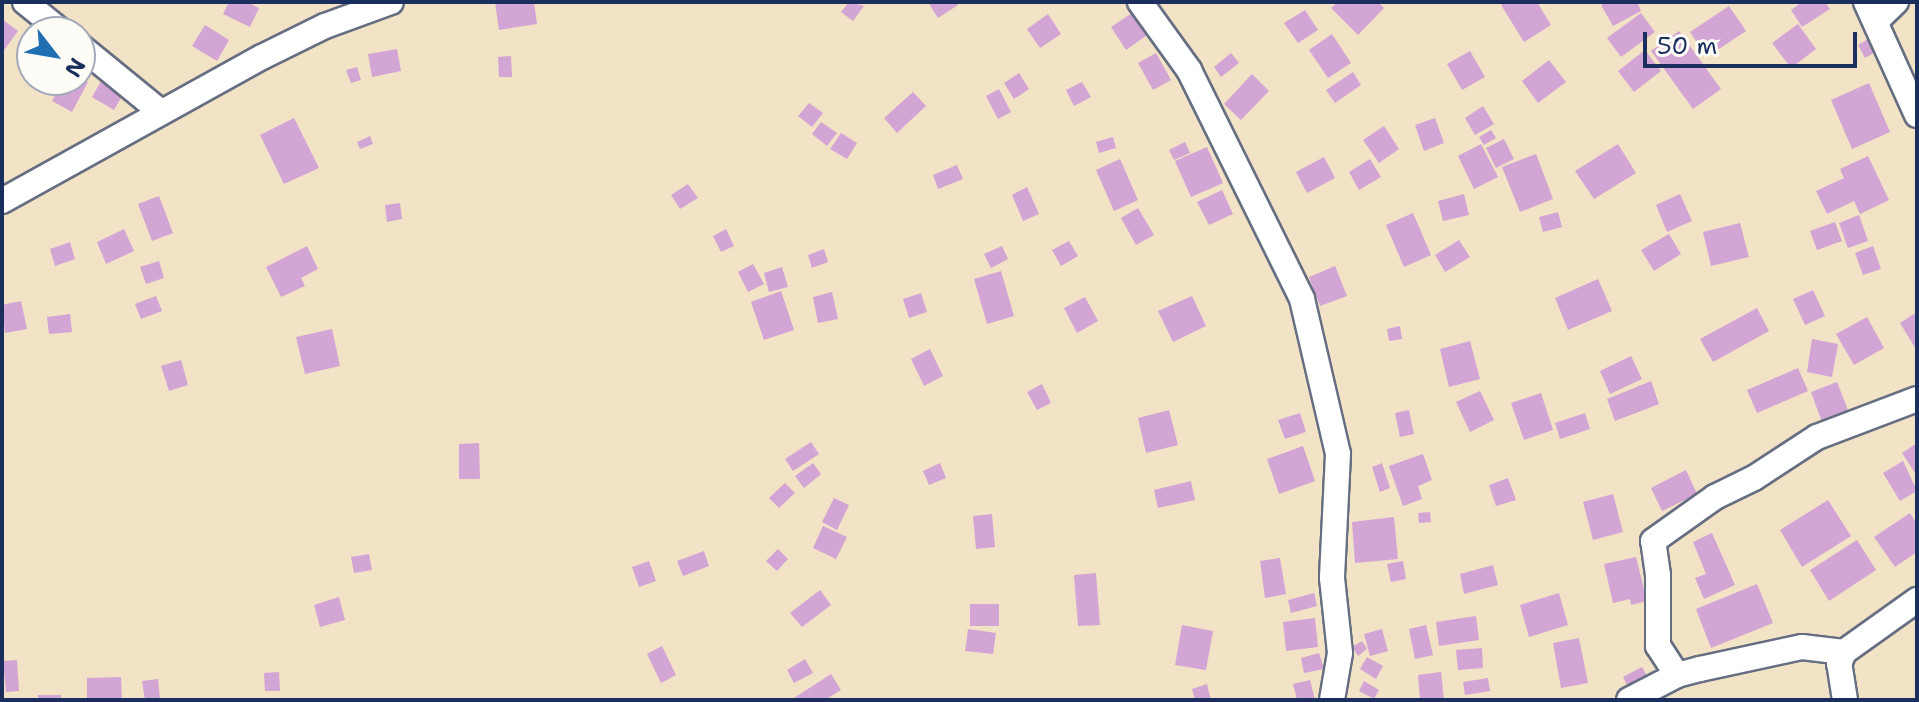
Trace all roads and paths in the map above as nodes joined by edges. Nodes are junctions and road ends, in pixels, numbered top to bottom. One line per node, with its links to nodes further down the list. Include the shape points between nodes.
1 (25, 2): 6 (street)
2 (391, 2): 8 (street, via 325,26)
3 (1140, 2): 15 (street, via 1189,70 1302,299 1338,454 1332,578 1340,653)
4 (1896, 2): 5 (street)
5 (1871, 12): 9 (street)
6 (42, 16)
7 (96, 59): 8 (street)
8 (161, 112): 10 (street)
9 (1917, 115)
10 (2, 201)
11 (1917, 399): 14 (street, via 1817,437 1653,541 1658,646)
12 (1917, 600): 13 (street)
13 (1844, 652): 14 (street, via 1802,647); 17 (street, via 1839,664)
14 (1677, 675): 16 (street)
15 (1332, 700)
16 (1629, 700)
17 (1845, 700)

